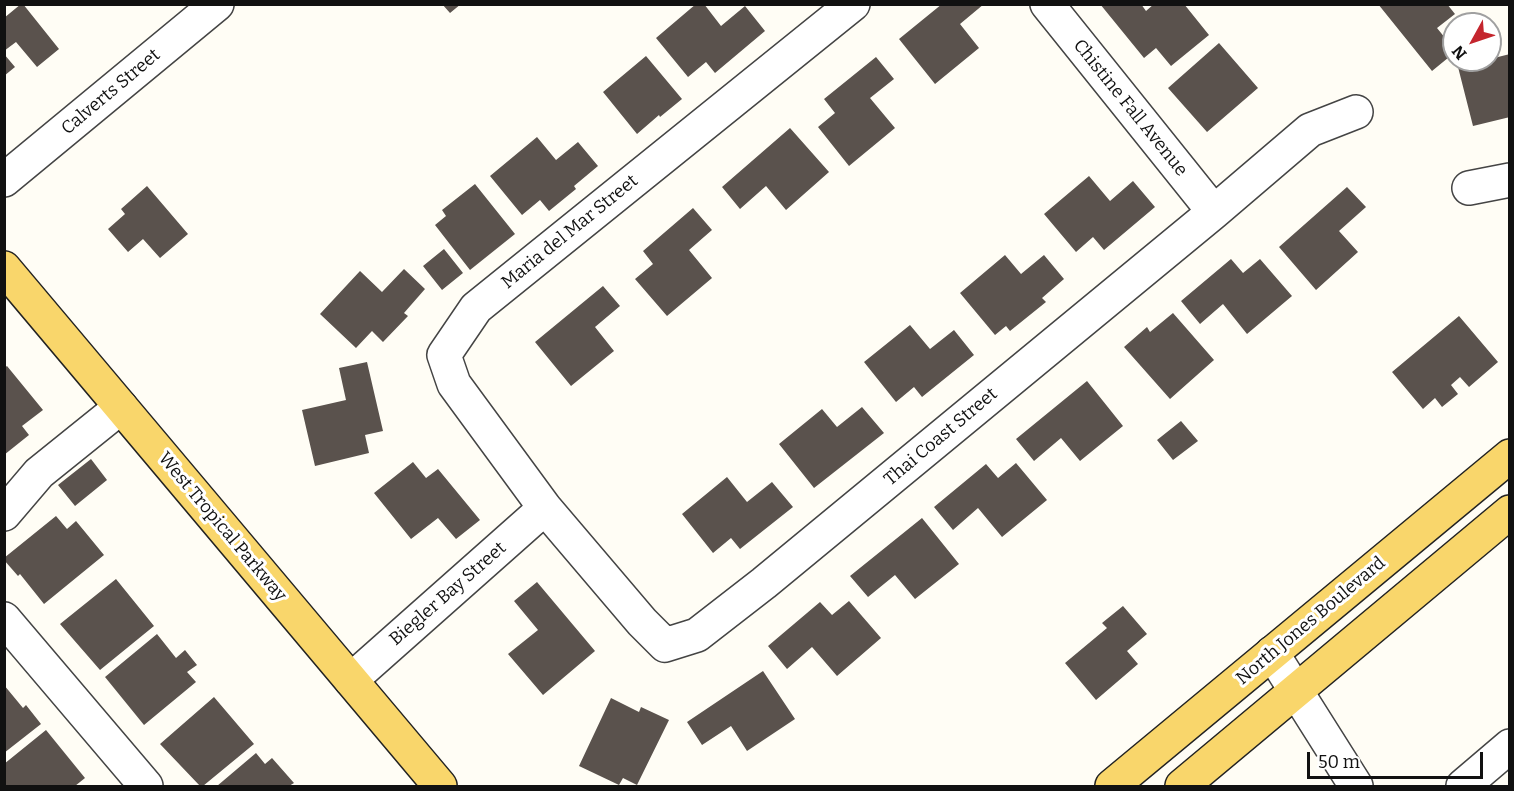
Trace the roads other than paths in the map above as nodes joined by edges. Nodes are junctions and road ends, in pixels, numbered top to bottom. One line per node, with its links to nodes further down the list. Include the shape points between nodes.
1 (217, 4): 5 (street, Calverts Street)
2 (853, 4): 12 (street, Maria del Mar Street, via 476,308 444,355 454,384)
3 (1047, 4): 8 (street, Chistine Fall Avenue)
4 (1356, 112): 8 (street, Thai Coast Street, via 1310,130)
5 (4, 180)
6 (1509, 180): 7 (street)
7 (1469, 188)
8 (1214, 212): 12 (street, Thai Coast Street, via 697,635 665,645)
9 (4, 268): 10 (main road, West Tropical Parkway)
10 (121, 407): 14 (street, via 39,473); 17 (main road, West Tropical Parkway)
11 (1509, 456): 16 (main road, North Jones Boulevard)
12 (545, 508): 17 (street, Biegler Bay Street)
13 (1509, 512): 18 (main road)
14 (4, 514)
15 (4, 619): 20 (street)
16 (1272, 653): 18 (street); 22 (main road, North Jones Boulevard)
17 (351, 680): 21 (main road, West Tropical Parkway)
18 (1295, 690): 23 (main road); 24 (street)
19 (1509, 746): 25 (street)
20 (146, 786)
21 (440, 786)
22 (1112, 786)
23 (1182, 786)
24 (1356, 786)
25 (1463, 786)

